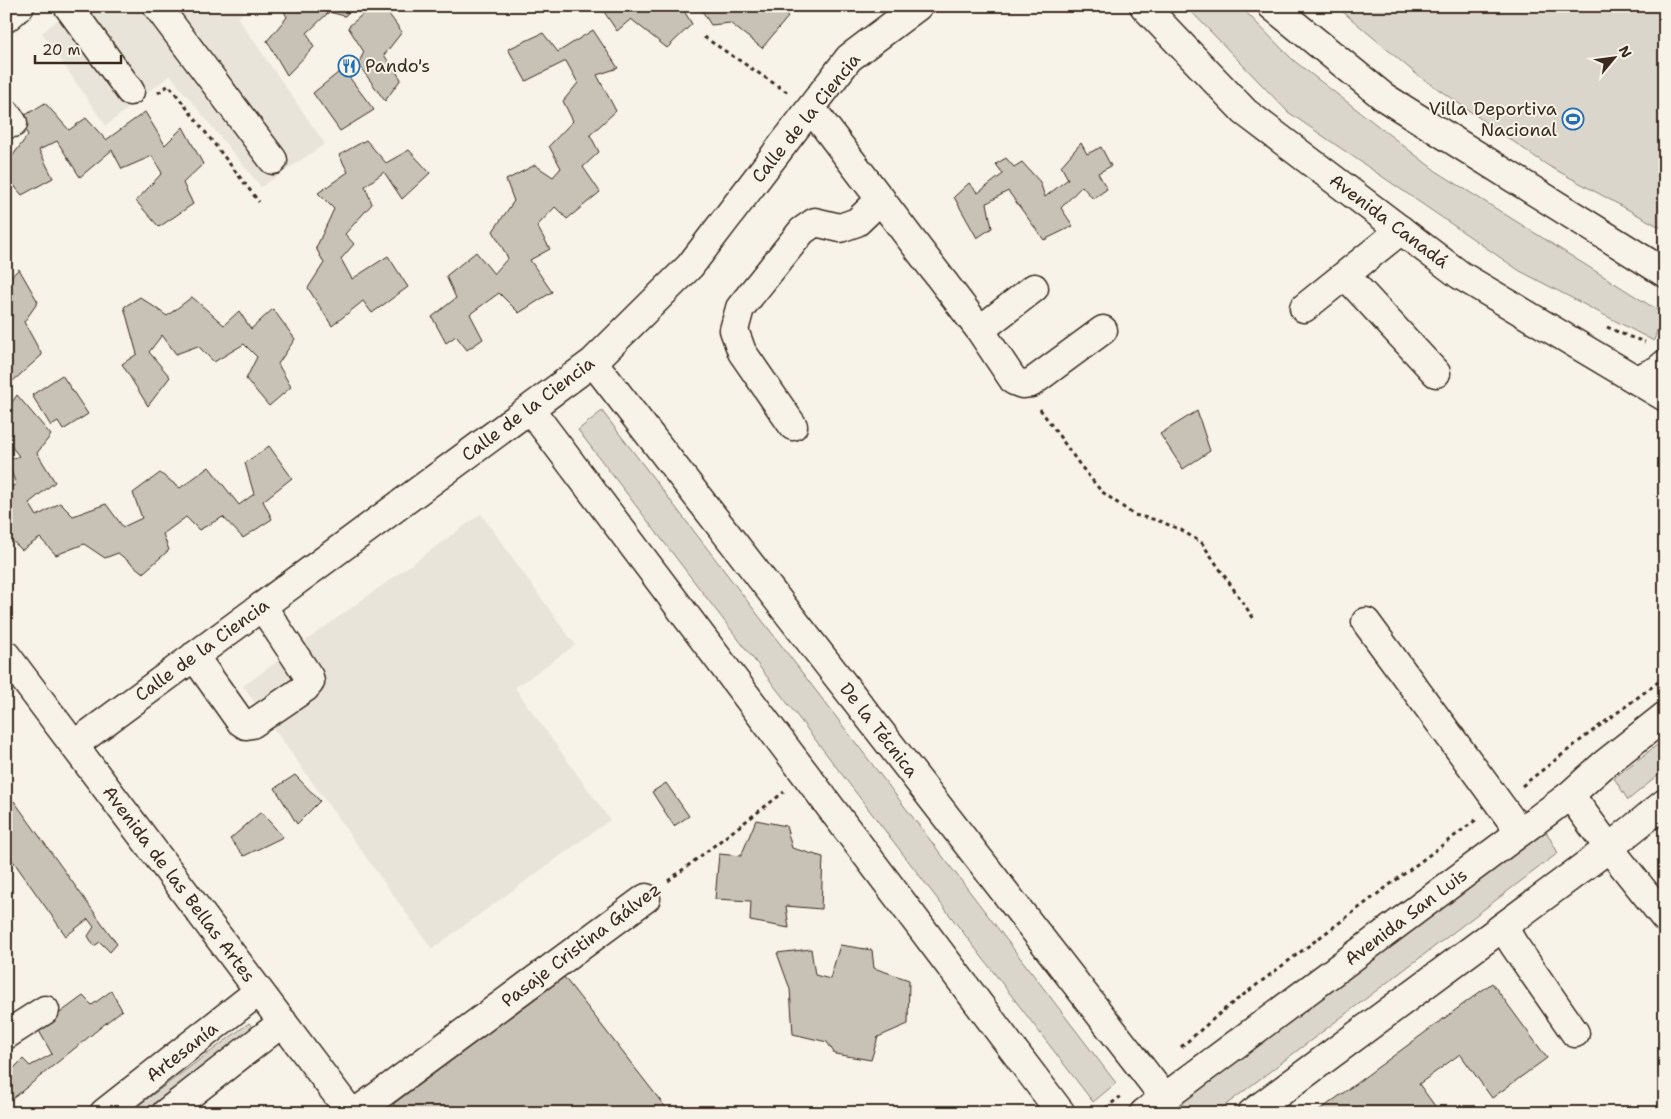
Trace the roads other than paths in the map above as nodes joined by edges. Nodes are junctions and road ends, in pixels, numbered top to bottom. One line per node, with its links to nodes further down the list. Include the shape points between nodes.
1 (20, 6): 7 (street)
2 (68, 6): 8 (street)
3 (157, 6): 10 (street)
4 (918, 6): 9 (street, Calle de la Ciencia, via 849,58)
5 (1144, 6): 12 (street, Avenida Canadá, via 1245,112)
6 (1285, 10): 13 (street, via 1384,97)
7 (6, 18)
8 (130, 91)
9 (811, 108): 11 (street); 19 (street, Calle de la Ciencia, via 690,266)
10 (273, 160)
11 (881, 200): 17 (street); 25 (street, via 857,222 840,228 815,222 802,231 740,308 734,330 742,352)
12 (1401, 230): 14 (street); 22 (street, Avenida Canadá, via 1460,275)
13 (1665, 273)
14 (1345, 275): 16 (street); 21 (street)
15 (1034, 288): 17 (street)
16 (1304, 308)
17 (980, 330): 18 (street, via 1014,381 1022,384 1031,383)
18 (1103, 330)
19 (593, 362): 24 (street, Calle de la Ciencia); 44 (street, De la Técnica, via 1147,1076)
20 (1665, 364): 22 (street)
21 (1436, 373)
22 (1636, 380): 23 (street, Avenida Canadá)
23 (1665, 397)
24 (530, 409): 26 (street, Calle de la Ciencia); 48 (street)
25 (793, 426)
26 (262, 606): 29 (street, Calle de la Ciencia); 29 (street, via 309,677 310,682 305,688 246,725)
27 (1366, 622): 34 (street)
28 (6, 655): 31 (street, Avenida de las Bellas Artes)
29 (194, 656): 31 (street, Calle de la Ciencia)
30 (1665, 716): 32 (street, Avenida San Luis)
31 (74, 745): 39 (street, Avenida de las Bellas Artes)
32 (1570, 795): 34 (street, Avenida San Luis); 35 (street)
33 (1665, 803): 35 (street)
34 (1520, 832): 44 (street, Avenida San Luis)
35 (1609, 848): 37 (street); 38 (street)
36 (646, 898): 47 (street, Pasaje Cristina Gálvez)
37 (1665, 918)
38 (1503, 927): 42 (street); 49 (street)
39 (259, 991): 41 (street, Avenida de las Bellas Artes); 45 (street, Artesanía)
40 (45, 1010): 43 (street)
41 (283, 1022): 46 (street); 47 (street, Avenida de las Bellas Artes)
42 (1575, 1033)
43 (6, 1035)
44 (1154, 1105)
45 (104, 1113)
46 (166, 1113)
47 (353, 1113)
48 (1061, 1113)
49 (1252, 1113)

